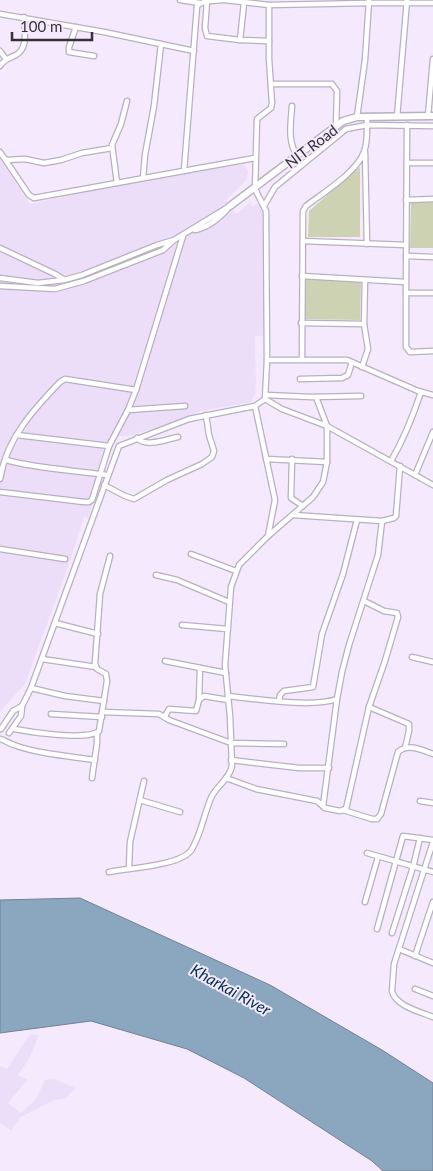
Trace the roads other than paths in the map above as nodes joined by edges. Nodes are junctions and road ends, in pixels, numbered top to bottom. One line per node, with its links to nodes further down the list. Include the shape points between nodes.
1 (180, 0): 7 (street)
2 (224, 0): 3 (street); 8 (street)
3 (207, 1): 7 (street); 14 (street, via 207,36)
4 (348, 1): 5 (street); 10 (street)
5 (369, 1): 6 (street); 27 (street, via 366,60)
6 (407, 2): 9 (street); 29 (street)
7 (200, 3): 18 (street, via 197,6)
8 (244, 3): 10 (street); 14 (street)
9 (433, 4)
10 (269, 5): 15 (street)
11 (0, 14): 12 (street)
12 (24, 17): 13 (street); 20 (street, via 24,46 20,52)
13 (76, 27): 16 (street); 19 (street, via 70,52)
14 (240, 40): 15 (street)
15 (269, 42): 23 (street)
16 (161, 44): 18 (street); 43 (street)
17 (0, 51): 20 (street)
18 (194, 51): 42 (street)
19 (94, 56)
20 (6, 59): 22 (street)
21 (433, 59): 26 (street)
22 (0, 66)
23 (271, 84): 33 (street, via 332,84 337,90); 38 (street, via 271,108 257,119)
24 (127, 101): 34 (street)
25 (292, 106): 37 (street, via 290,135)
26 (430, 116): 29 (main road, NIT Road)
27 (357, 117): 28 (main road, NIT Road); 33 (main road, NIT Road)
28 (367, 117): 29 (main road, NIT Road); 30 (street)
29 (397, 117)
30 (367, 124): 31 (street); 35 (street); 49 (street, via 353,126 340,133 276,187)
31 (407, 125): 32 (street); 40 (street)
32 (433, 126)
33 (336, 127): 37 (main road, NIT Road)
34 (112, 148): 39 (street, via 44,163); 44 (street)
35 (365, 151): 52 (street, via 355,168 306,206 302,217); 53 (street)
36 (0, 152): 39 (street)
37 (297, 156): 45 (main road, NIT Road)
38 (255, 158): 42 (street); 45 (street)
39 (6, 160): 44 (street, via 34,198)
40 (408, 163): 41 (street); 47 (street)
41 (433, 163)
42 (184, 172): 43 (street)
43 (143, 178): 44 (street)
44 (117, 183)
45 (255, 189): 48 (main road, NIT Road); 49 (street)
46 (433, 199): 47 (street)
47 (406, 200): 54 (street)
48 (230, 206): 50 (street, NIT Road, via 205,228)
49 (264, 206): 71 (street)
50 (183, 236): 51 (street, NIT Road); 75 (street)
51 (174, 240): 60 (street, NIT Road); 63 (street, NIT Road, via 163,250)
52 (303, 241): 53 (street); 58 (street)
53 (367, 244): 54 (street)
54 (406, 245): 56 (street)
55 (0, 248): 60 (street)
56 (406, 256): 57 (street); 62 (street)
57 (433, 257)
58 (302, 276): 61 (street); 67 (street)
59 (0, 278): 60 (street, NIT Road, via 38,282)
60 (64, 280): 63 (street)
61 (364, 280): 62 (street); 68 (street)
62 (405, 282): 65 (street)
63 (70, 285): 64 (street, NIT Road, via 55,289)
64 (0, 286)
65 (406, 291): 66 (street); 69 (street, via 406,347 410,352)
66 (433, 293)
67 (301, 323): 68 (street); 70 (street)
68 (364, 324): 73 (street, via 368,349)
69 (433, 351)
70 (302, 359): 71 (street); 72 (street)
71 (267, 360): 79 (street)
72 (352, 362): 73 (street); 74 (street, via 348,375 342,378)
73 (362, 367): 76 (street)
74 (300, 379)
75 (136, 390): 83 (street); 87 (street, via 65,379 32,412)
76 (421, 392): 77 (street); 95 (street)
77 (433, 395)
78 (361, 396): 80 (street)
79 (266, 397): 80 (street); 82 (street); 85 (street, via 289,412)
80 (316, 397): 85 (street)
81 (185, 406): 83 (street)
82 (255, 406): 84 (street); 92 (street)
83 (128, 410): 91 (street)
84 (206, 415): 89 (street); 103 (street, via 214,451 207,461 134,499)
85 (327, 426): 95 (street); 96 (street)
86 (433, 432): 90 (street)
87 (17, 435): 91 (street); 94 (street)
88 (178, 437): 89 (street, via 146,443)
89 (137, 438): 99 (street, via 119,446)
90 (432, 439): 100 (street)
91 (109, 446): 98 (street)
92 (266, 459): 93 (street); 109 (street, via 275,500)
93 (292, 459): 96 (street); 105 (street, via 291,498)
94 (6, 460): 98 (street); 101 (street)
95 (391, 461): 97 (street)
96 (327, 462): 105 (street, via 319,490)
97 (400, 466): 100 (street); 108 (street, via 396,516)
98 (101, 474): 99 (street); 104 (street, via 94,497 89,502)
99 (107, 475): 103 (street)
100 (415, 475): 102 (street)
101 (0, 479)
102 (433, 485)
103 (104, 486): 118 (street)
104 (0, 492)
105 (303, 506): 106 (street)
106 (293, 515): 107 (street); 109 (street)
107 (357, 520): 108 (street); 133 (street, via 322,634 313,687 284,691)
108 (382, 521): 116 (street, via 378,555)
109 (268, 536): 114 (street)
110 (0, 549): 113 (street)
111 (191, 554): 114 (street)
112 (110, 556): 121 (street, via 100,594)
113 (65, 559)
114 (236, 571): 117 (street)
115 (156, 575): 117 (street)
116 (364, 601): 131 (street, via 344,663); 136 (street, via 398,615)
117 (229, 602): 120 (street)
118 (55, 623): 121 (street); 123 (street)
119 (182, 625): 120 (street)
120 (227, 629): 128 (street)
121 (98, 634): 126 (street)
122 (412, 658): 125 (street)
123 (42, 659): 126 (street); 129 (street)
124 (165, 661): 127 (street)
125 (433, 662)
126 (96, 666): 134 (street, via 107,677)
127 (200, 668): 128 (street); 132 (street)
128 (226, 673): 130 (street)
129 (31, 688): 134 (street); 135 (street)
130 (228, 698): 132 (street, via 204,696); 133 (street); 145 (street)
131 (337, 699): 133 (street); 151 (street)
132 (199, 700): 139 (street, via 196,711 169,709)
133 (279, 701)
134 (104, 702): 138 (street)
135 (22, 706): 140 (street, via 13,711); 141 (street)
136 (369, 707): 147 (street, via 409,724); 159 (street, via 347,806)
137 (51, 714): 138 (street)
138 (102, 715): 139 (street); 142 (street)
139 (165, 716): 145 (street)
140 (0, 729): 143 (street, via 6,729)
141 (14, 729): 142 (street, via 45,734); 143 (street)
142 (97, 733): 149 (street)
143 (9, 734): 144 (street)
144 (3, 739): 149 (street, via 42,752)
145 (231, 743): 146 (street); 150 (street)
146 (284, 744)
147 (405, 748): 148 (street); 159 (street, via 398,752 380,817 372,819)
148 (433, 754)
149 (95, 760): 152 (street)
150 (232, 760): 151 (street); 153 (street)
151 (329, 768): 158 (street)
152 (92, 778)
153 (226, 778): 158 (street, via 256,789 317,801); 167 (street, via 212,797 191,851 170,862)
154 (144, 781): 155 (street)
155 (140, 800): 160 (street); 167 (street, via 130,842)
156 (420, 801): 157 (street)
157 (433, 804)
158 (323, 806): 159 (street)
159 (343, 810)
160 (180, 812)
161 (420, 838): 162 (street); 165 (street, via 403,836); 166 (street)
162 (433, 841): 168 (street)
163 (367, 854): 164 (street)
164 (378, 857): 165 (street); 171 (street)
165 (396, 862): 166 (street); 173 (street)
166 (414, 867): 168 (street); 174 (street)
167 (129, 868): 169 (street)
168 (425, 870): 170 (street); 175 (street)
169 (109, 872)
170 (433, 872)
171 (365, 902)
172 (433, 905): 176 (street)
173 (377, 929)
174 (392, 933)
175 (399, 950): 176 (street); 180 (street, via 392,969 393,996)
176 (414, 956): 177 (street)
177 (433, 963)
178 (414, 989): 179 (street)
179 (433, 996)
180 (433, 1017)

